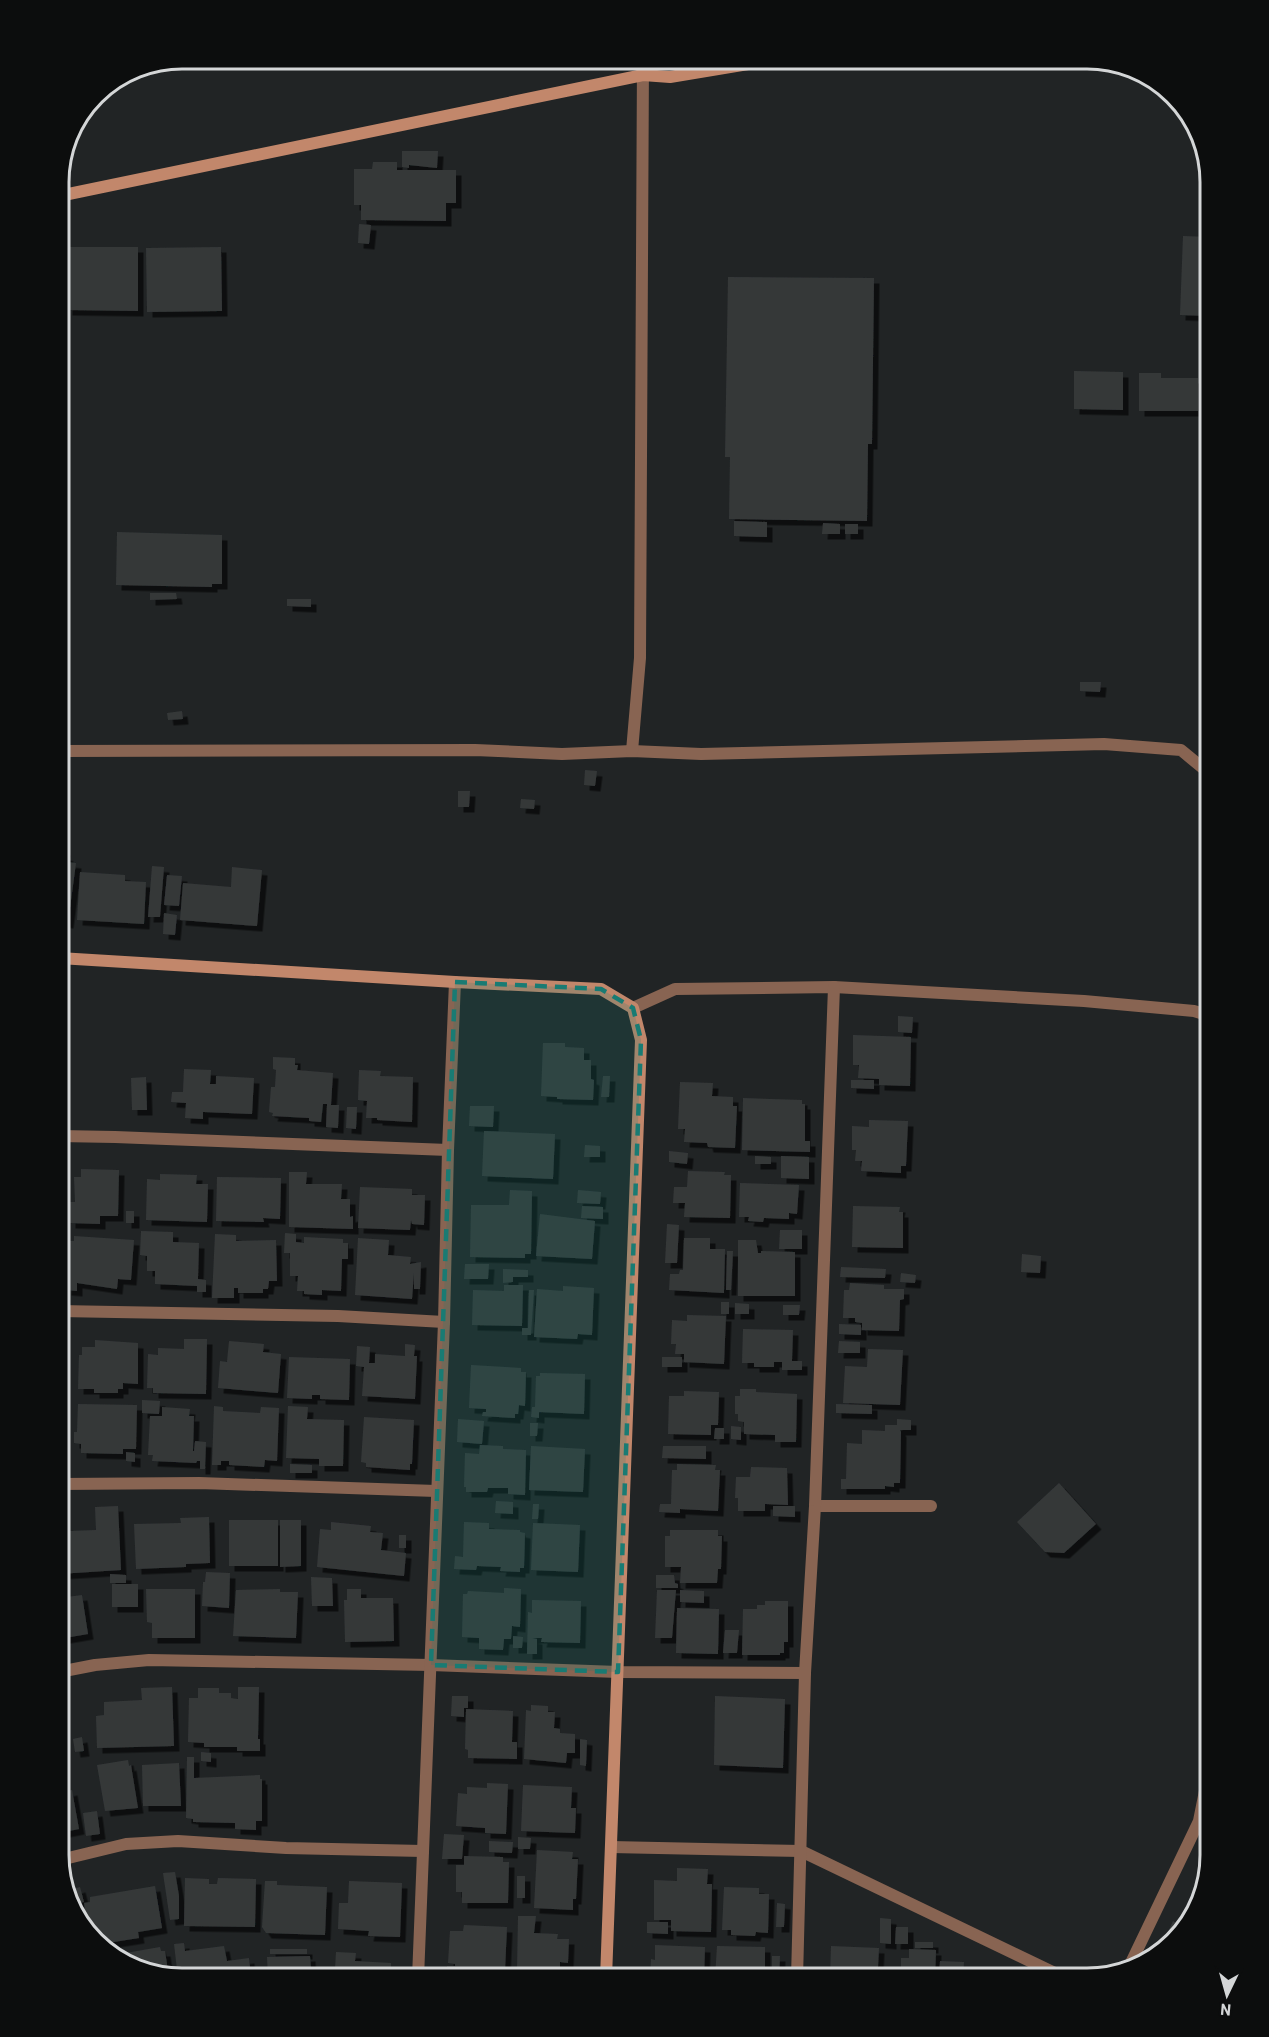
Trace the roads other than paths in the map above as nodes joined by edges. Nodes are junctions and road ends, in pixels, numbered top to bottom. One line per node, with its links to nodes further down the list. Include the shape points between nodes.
1 (643, 69): 3 (street)
2 (718, 69): 3 (street, via 670,77)
3 (643, 75): 4 (street); 6 (street, via 640,658)
4 (69, 194)
5 (69, 751): 6 (street, via 475,750 562,754)
6 (632, 751): 7 (street, via 701,754 1104,744 1181,750)
7 (1200, 766)
8 (69, 959): 9 (street)
9 (455, 982): 11 (street, via 601,989); 14 (street)
10 (834, 987): 11 (street, via 675,989); 12 (street); 19 (street)
11 (633, 1008): 23 (street, via 641,1040)
12 (1200, 1013)
13 (69, 1136): 14 (street)
14 (448, 1150): 16 (street)
15 (69, 1311): 16 (street)
16 (444, 1322): 18 (street)
17 (69, 1484): 18 (street, via 199,1483)
18 (436, 1491): 21 (street)
19 (815, 1506): 20 (street); 24 (street)
20 (931, 1506)
21 (431, 1665): 22 (street, via 149,1660); 23 (street); 27 (street)
22 (69, 1670)
23 (618, 1672): 24 (street); 26 (street)
24 (805, 1672): 28 (street)
25 (1200, 1816): 30 (street)
26 (611, 1847): 28 (street); 32 (street)
27 (423, 1851): 29 (street, via 178,1841 126,1844); 31 (street)
28 (801, 1851): 33 (street); 34 (street)
29 (69, 1858)
30 (1134, 1957)
31 (418, 1968)
32 (606, 1968)
33 (797, 1968)
34 (1044, 1968)

